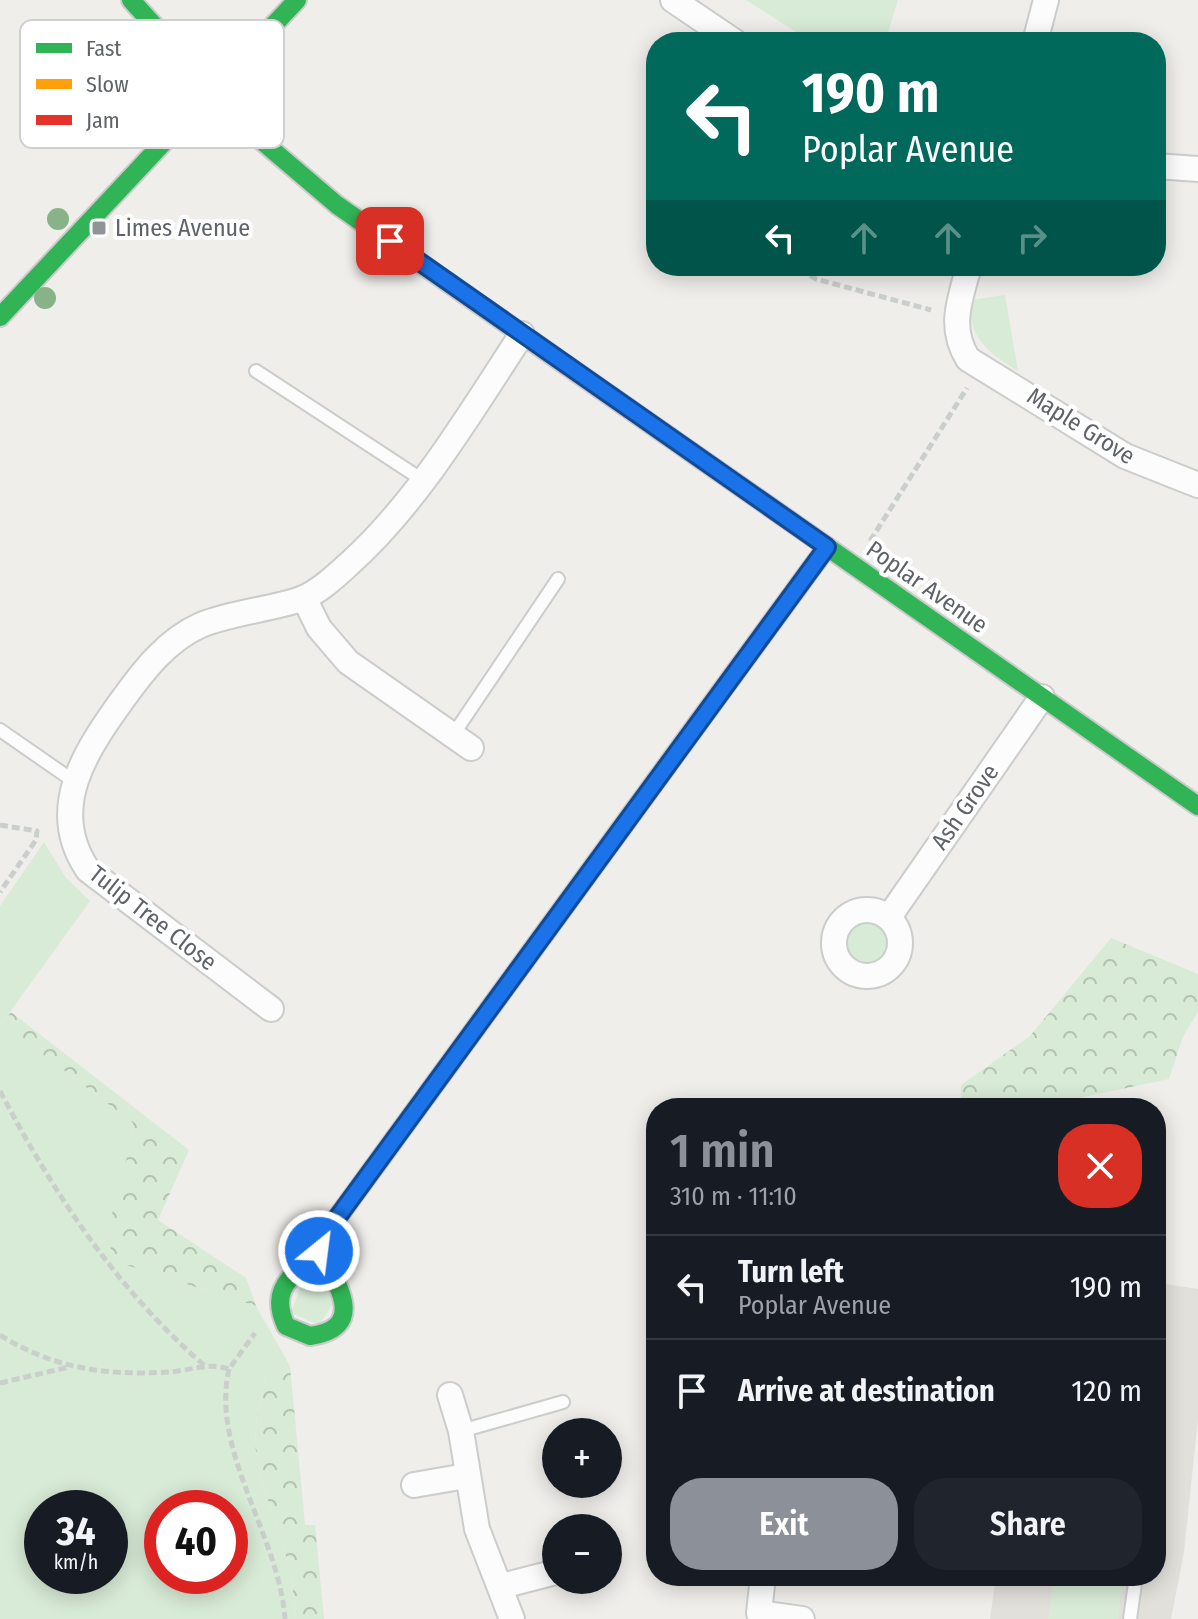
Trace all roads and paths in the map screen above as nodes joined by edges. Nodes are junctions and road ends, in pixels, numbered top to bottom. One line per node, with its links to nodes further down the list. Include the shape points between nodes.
1 (131, 0): 5 (street)
2 (297, 0): 6 (street)
3 (673, 0): 7 (street)
4 (1046, 0): 8 (street)
5 (150, 20)
6 (277, 20)
7 (720, 32)
8 (1038, 32)
9 (156, 148): 15 (street)
10 (269, 148): 17 (street, Poplar Avenue)
11 (1166, 167): 12 (street)
12 (1198, 169)
13 (811, 276): 16 (path)
14 (966, 276): 16 (street)
15 (0, 317)
16 (955, 317): 18 (street)
17 (522, 334): 20 (street, Tulip Tree Close); 22 (street, Poplar Avenue)
18 (968, 359): 21 (street, Maple Grove, via 1125,456); 23 (path, via 967,391)
19 (256, 371): 20 (lane)
20 (421, 479): 25 (street, Tulip Tree Close, via 372,541)
21 (1198, 485)
22 (827, 547): 23 (street, Poplar Avenue); 36 (street, via 326,1233)
23 (855, 566): 26 (street, Poplar Avenue)
24 (558, 579): 28 (lane)
25 (304, 598): 28 (street, via 319,628 348,662); 29 (street, Tulip Tree Close, via 202,625 163,651 87,747)
26 (1042, 697): 30 (street, Poplar Avenue); 33 (street, Ash Grove)
27 (0, 730): 29 (lane)
28 (462, 741)
29 (75, 782): 34 (street, Tulip Tree Close, via 72,837 88,870)
30 (1198, 806)
31 (0, 825): 32 (path, via 37,831)
32 (0, 892)
33 (889, 917)
34 (271, 1009)
35 (0, 1091): 40 (path, via 93,1246 148,1311)
36 (319, 1251): 37 (street, via 289,1276 279,1302); 37 (street, via 342,1295 338,1324 324,1336 306,1337 290,1330)
37 (280, 1316): 41 (path, via 258,1329)
38 (0, 1335): 39 (path)
39 (72, 1367): 40 (path, via 129,1375); 42 (path)
40 (206, 1367): 41 (path)
41 (229, 1369): 53 (path, via 227,1428 277,1568)
42 (0, 1383)
43 (450, 1395): 45 (street)
44 (563, 1402): 45 (lane)
45 (461, 1431): 46 (street)
46 (466, 1476): 47 (street); 49 (street, via 480,1540)
47 (414, 1485)
48 (542, 1576): 49 (street)
49 (502, 1586): 54 (street)
50 (762, 1586): 52 (street)
51 (1135, 1586): 56 (lane)
52 (758, 1616): 55 (street)
53 (285, 1619)
54 (512, 1619)
55 (802, 1619)
56 (1130, 1619)

